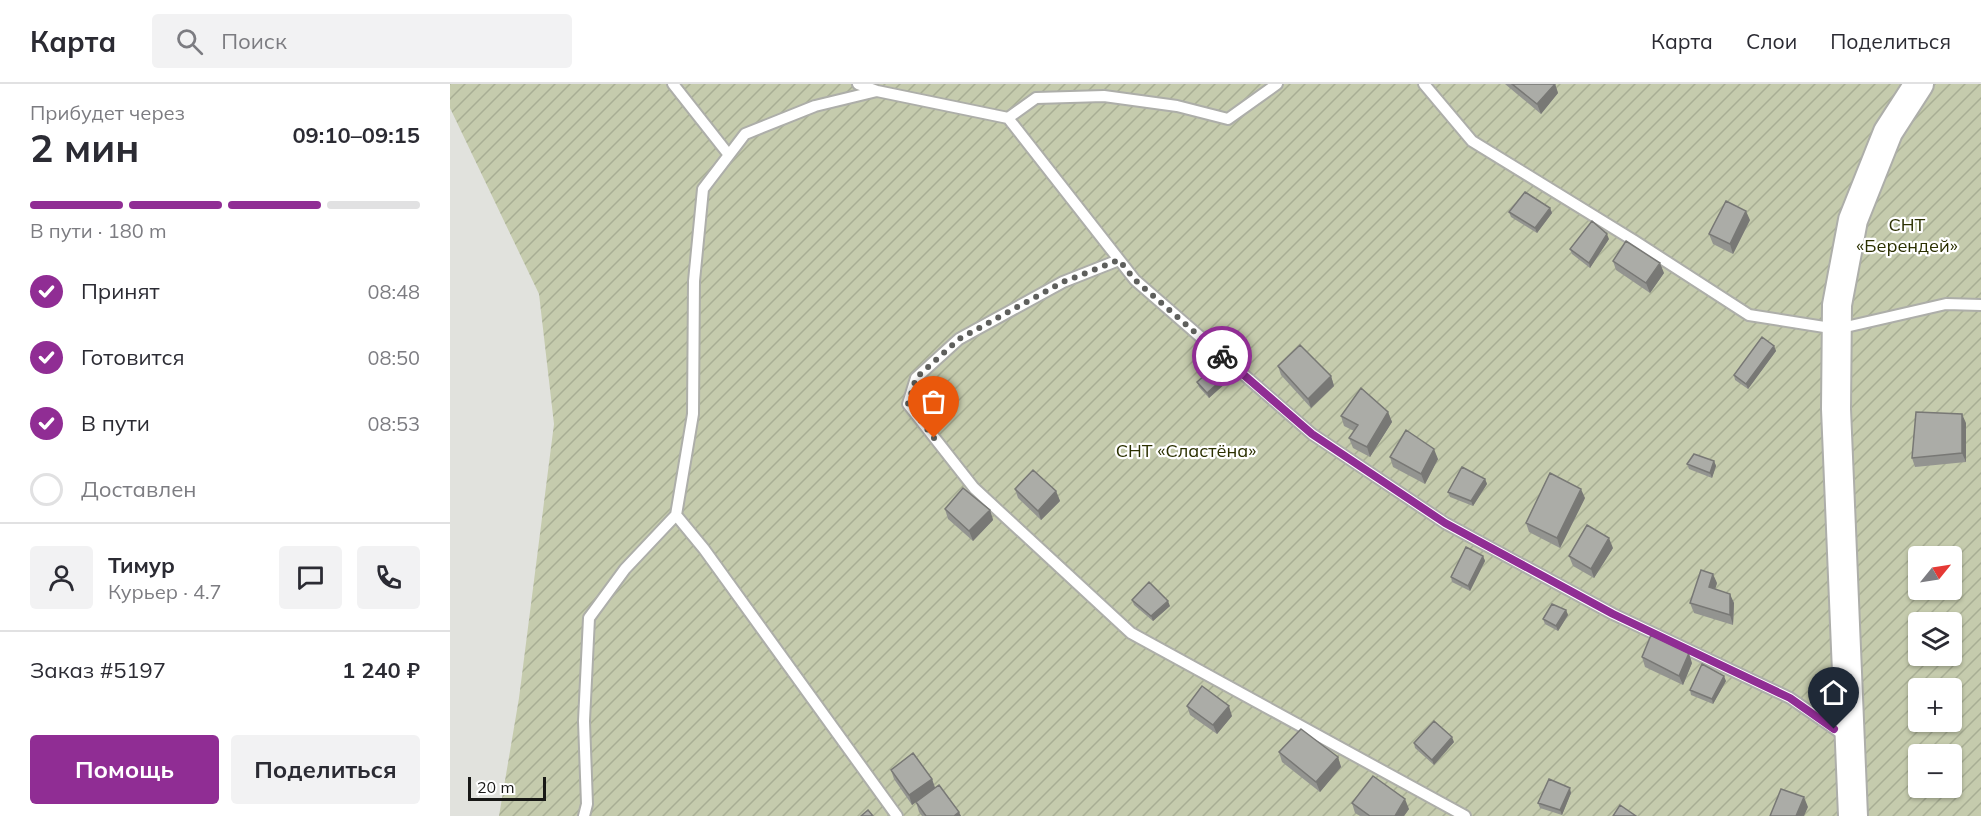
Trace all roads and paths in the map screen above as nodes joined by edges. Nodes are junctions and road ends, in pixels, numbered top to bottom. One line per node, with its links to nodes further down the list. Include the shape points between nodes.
1 (673, 84): 8 (lane)
2 (858, 84): 6 (lane)
3 (1277, 84): 7 (lane, via 1228,119 1178,106 1104,96 1036,98)
4 (1424, 84): 11 (lane, via 1472,141 1749,315)
5 (1919, 84): 11 (street, via 1888,132 1853,220)
6 (877, 91): 7 (lane); 8 (lane, via 815,106 745,134)
7 (1008, 118): 9 (lane)
8 (729, 155): 12 (lane, via 703,189 694,281 693,414)
9 (1119, 260): 13 (lane, via 1135,280 1312,434 1445,523 1613,614 1790,698); 16 (lane, via 1063,282 959,339 916,378 908,404 974,488 1131,633)
10 (1981, 305): 11 (lane, via 1946,304)
11 (1837, 329): 13 (street, via 1836,409)
12 (676, 515): 14 (lane, via 625,569 590,618); 15 (lane)
13 (1849, 740): 17 (street)
14 (584, 816)
15 (897, 816)
16 (1465, 816)
17 (1853, 816)

